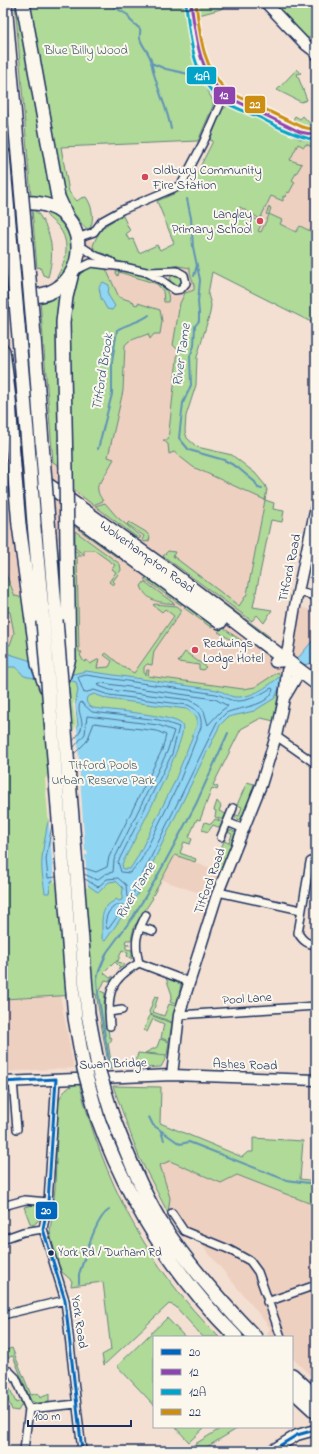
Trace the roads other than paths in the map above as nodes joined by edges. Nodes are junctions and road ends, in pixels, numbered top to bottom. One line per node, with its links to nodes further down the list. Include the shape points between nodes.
1 (5, 3): 25 (highway, bridge, via 49,533)
2 (23, 3): 10 (highway, via 58,197)
3 (191, 3): 6 (street, via 203,70 212,84)
4 (266, 3): 5 (street)
5 (315, 51)
6 (224, 95): 7 (street, via 300,132); 11 (street, via 181,185 102,221 94,232)
7 (316, 135)
8 (3, 154): 26 (highway, bridge, via 34,523)
9 (3, 204): 10 (highway, via 50,206)
10 (66, 217): 11 (highway)
11 (78, 242): 12 (street, via 96,256); 15 (highway, via 78,256)
12 (124, 266): 13 (street); 15 (street, via 91,263 78,267)
13 (146, 272): 14 (street); 16 (street)
14 (174, 272): 16 (street, via 168,277); 16 (street, via 184,275 185,286 178,290)
15 (72, 274): 17 (highway, via 49,293); 25 (highway, bridge, via 63,322 67,545)
16 (168, 285)
17 (3, 296)
18 (3, 351): 26 (highway, bridge, via 10,399 19,525)
19 (3, 453): 22 (highway, Wolverhampton Road, via 125,539 134,552)
20 (3, 464): 22 (highway, Wolverhampton Road)
21 (316, 507): 23 (street, Titford Road)
22 (145, 560): 27 (highway, Wolverhampton Road); 27 (highway, Wolverhampton Road, via 182,594)
23 (298, 592): 24 (street); 27 (street, Titford Road)
24 (316, 596)
25 (62, 620): 65 (highway, bridge, via 62,682 88,1014 99,1072 112,1115 142,1187 160,1220 202,1280)
26 (37, 622): 64 (highway, bridge, via 47,688 75,1018 84,1069 98,1119 118,1169 143,1218 163,1251 193,1291)
27 (287, 668): 28 (highway, Wolverhampton Road); 29 (highway, Wolverhampton Road); 30 (street, Titford Road)
28 (316, 683)
29 (316, 692)
30 (276, 736): 31 (street); 34 (street, Titford Road)
31 (316, 764)
32 (233, 808): 33 (street)
33 (227, 822): 34 (street); 35 (street)
34 (244, 829): 37 (street, Titford Road)
35 (221, 837)
36 (316, 858): 38 (street, via 310,862)
37 (218, 892): 38 (street); 44 (street, Titford Road)
38 (301, 910): 42 (street, via 298,933 308,944)
39 (146, 914): 40 (street)
40 (140, 926): 41 (street); 43 (street, via 135,946)
41 (153, 932)
42 (316, 945)
43 (139, 963): 44 (street); 47 (street, via 122,973 115,982 109,996)
44 (190, 982): 48 (street, Titford Road)
45 (316, 1006): 48 (street, Pool Lane)
46 (122, 1010): 47 (street)
47 (109, 1012): 49 (street)
48 (179, 1015): 50 (street, Titford Road)
49 (110, 1026)
50 (172, 1075): 51 (street, Swan Bridge); 52 (street, Ashes Road)
51 (56, 1079): 53 (street, Swan Bridge); 55 (street, York Road)
52 (316, 1080)
53 (8, 1081): 54 (street)
54 (17, 1129)
55 (48, 1202): 56 (street, via 25,1200); 58 (street, York Road)
56 (3, 1206)
57 (172, 1213): 62 (street, via 184,1231 228,1248 250,1261 258,1272)
58 (43, 1229): 59 (street); 61 (street, York Road)
59 (3, 1239)
60 (316, 1285): 62 (street)
61 (65, 1300): 63 (street); 71 (street, York Road)
62 (267, 1302): 66 (street)
63 (3, 1315)
64 (235, 1336)
65 (254, 1336)
66 (281, 1336)
67 (9, 1371): 72 (street, via 16,1378)
68 (293, 1376): 70 (highway)
69 (293, 1391): 73 (highway)
70 (316, 1396)
71 (77, 1404): 72 (street); 76 (street, York Road)
72 (29, 1409): 75 (street)
73 (316, 1412)
74 (316, 1429): 77 (street, via 297,1435); 78 (street)
75 (24, 1450)
76 (82, 1451)
77 (271, 1451)
78 (277, 1451)

